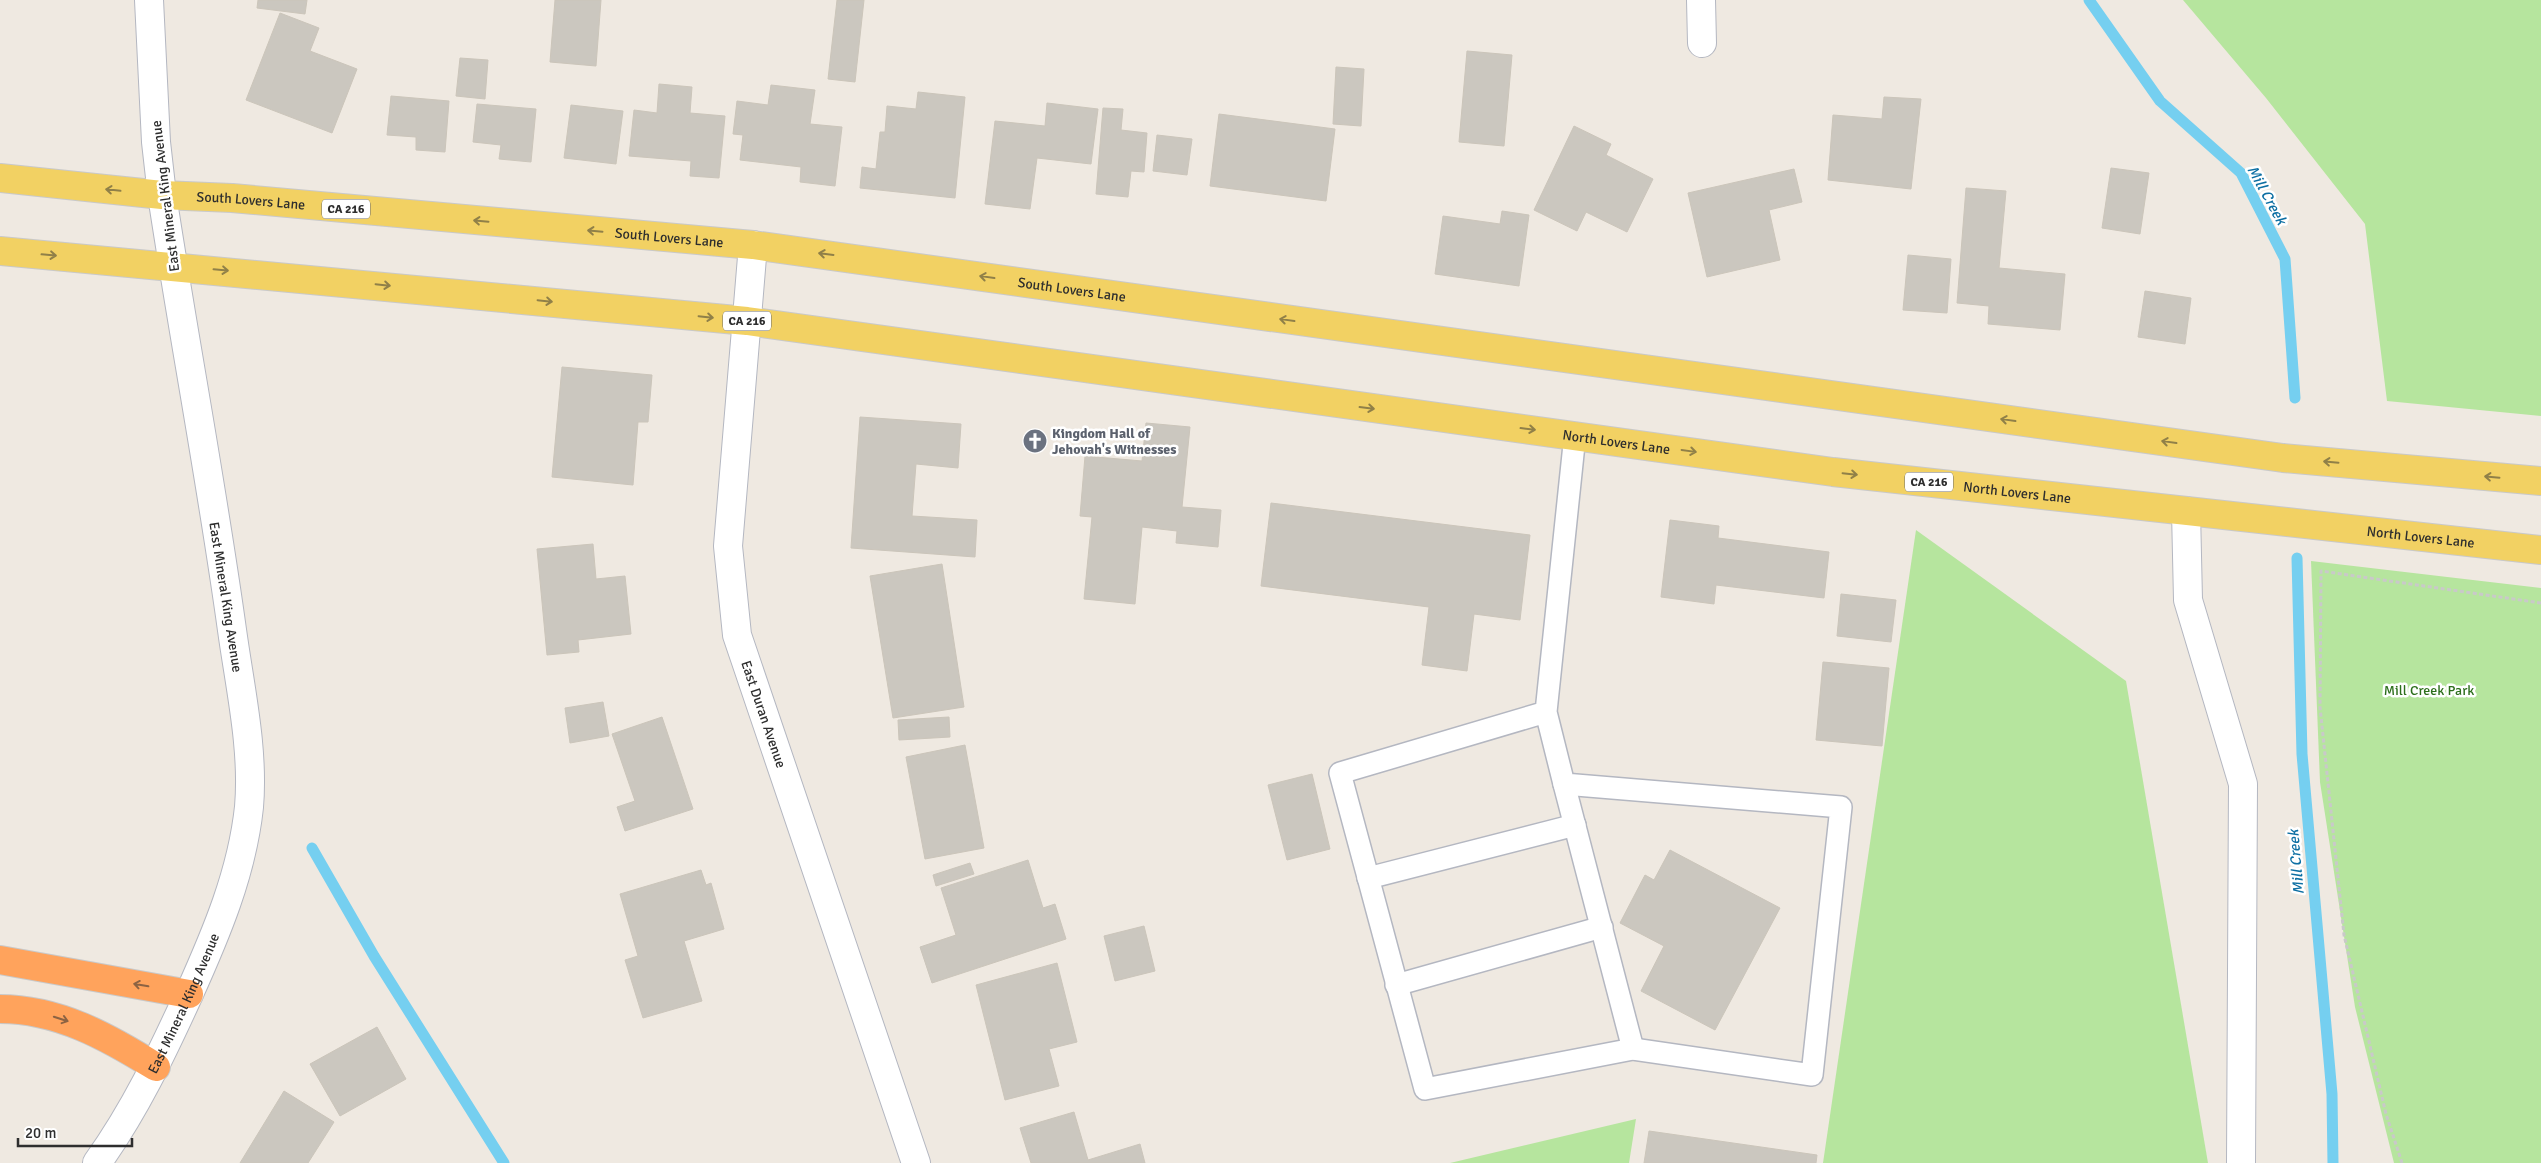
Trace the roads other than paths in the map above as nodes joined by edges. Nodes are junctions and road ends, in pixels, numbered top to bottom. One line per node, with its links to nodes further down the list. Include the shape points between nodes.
1 (149, 0): 5 (street, East Mineral King Avenue)
2 (1700, 0): 3 (street)
3 (1702, 42)
4 (0, 178): 5 (main road, South Lovers Lane / CA 216, one-way to 4)
5 (162, 195): 6 (main road, South Lovers Lane / CA 216, one-way to 5, via 232,198); 8 (street, East Mineral King Avenue)
6 (753, 245): 9 (street, East Duran Avenue); 11 (main road, South Lovers Lane / CA 216, one-way to 6, via 2283,458)
7 (0, 251): 8 (main road, CA 216, one-way to 8)
8 (172, 266): 9 (main road, CA 216, one-way to 9); 21 (street, East Mineral King Avenue, via 226,593 250,783 238,862 224,909)
9 (747, 321): 10 (main road, North Lovers Lane / CA 216, one-way to 10); 26 (street, East Duran Avenue, via 728,546 737,635)
10 (1575, 435): 12 (main road, North Lovers Lane / CA 216, one-way to 12, via 1833,472); 14 (lane)
11 (2541, 481)
12 (2186, 511): 13 (main road, North Lovers Lane / CA 216); 27 (street, via 2188,600 2243,784)
13 (2541, 550)
14 (1546, 712): 15 (lane); 17 (lane, via 1340,773)
15 (1564, 784): 16 (lane); 23 (lane, via 1841,807 1812,1075)
16 (1575, 825): 17 (lane); 18 (lane)
17 (1368, 878): 20 (lane)
18 (1602, 927): 20 (lane); 23 (lane)
19 (0, 960): 21 (highway, one-way to 19)
20 (1396, 984): 23 (lane, via 1426,1088)
21 (189, 994): 24 (street, East Mineral King Avenue)
22 (0, 1009): 24 (highway, one-way to 24, via 62,1019 119,1044)
23 (1633, 1049)
24 (156, 1067): 25 (street, East Mineral King Avenue)
25 (97, 1163)
26 (916, 1163)
27 (2241, 1163)

